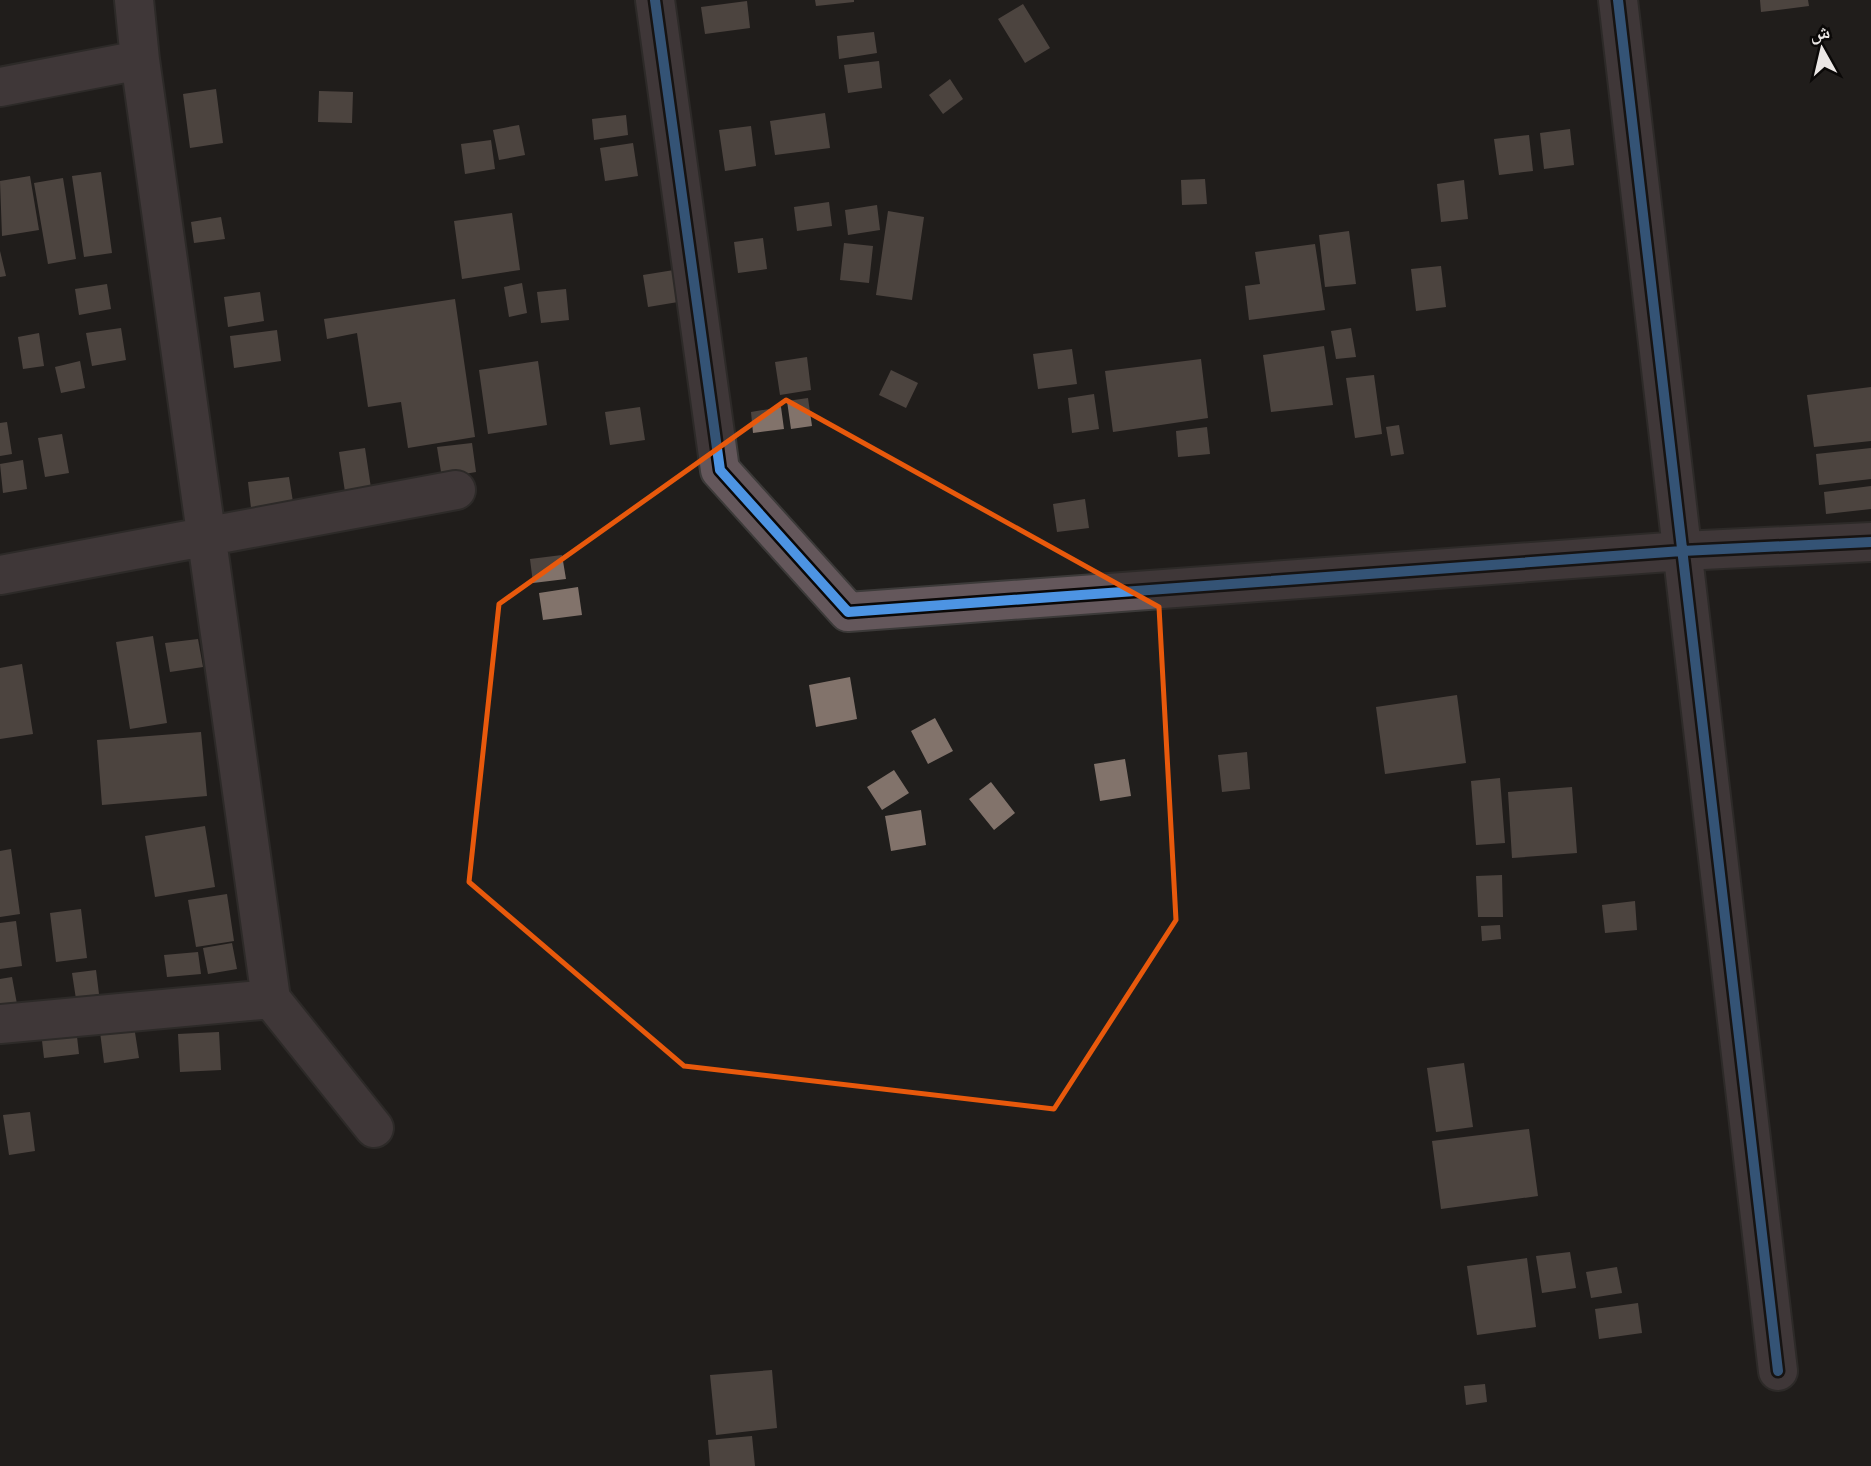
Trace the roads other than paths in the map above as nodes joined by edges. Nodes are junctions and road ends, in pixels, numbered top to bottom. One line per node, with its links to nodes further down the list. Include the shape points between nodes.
1 (134, 0): 4 (street)
2 (655, 0): 9 (street, via 720,470 848,612)
3 (1618, 0): 9 (street)
4 (140, 60): 5 (street); 7 (street)
5 (0, 88)
6 (456, 491): 7 (street)
7 (205, 538): 10 (street); 11 (street)
8 (1871, 542): 9 (street)
9 (1682, 551): 14 (street)
10 (0, 575)
11 (271, 999): 12 (street); 13 (street)
12 (0, 1024)
13 (374, 1128)
14 (1778, 1371)

